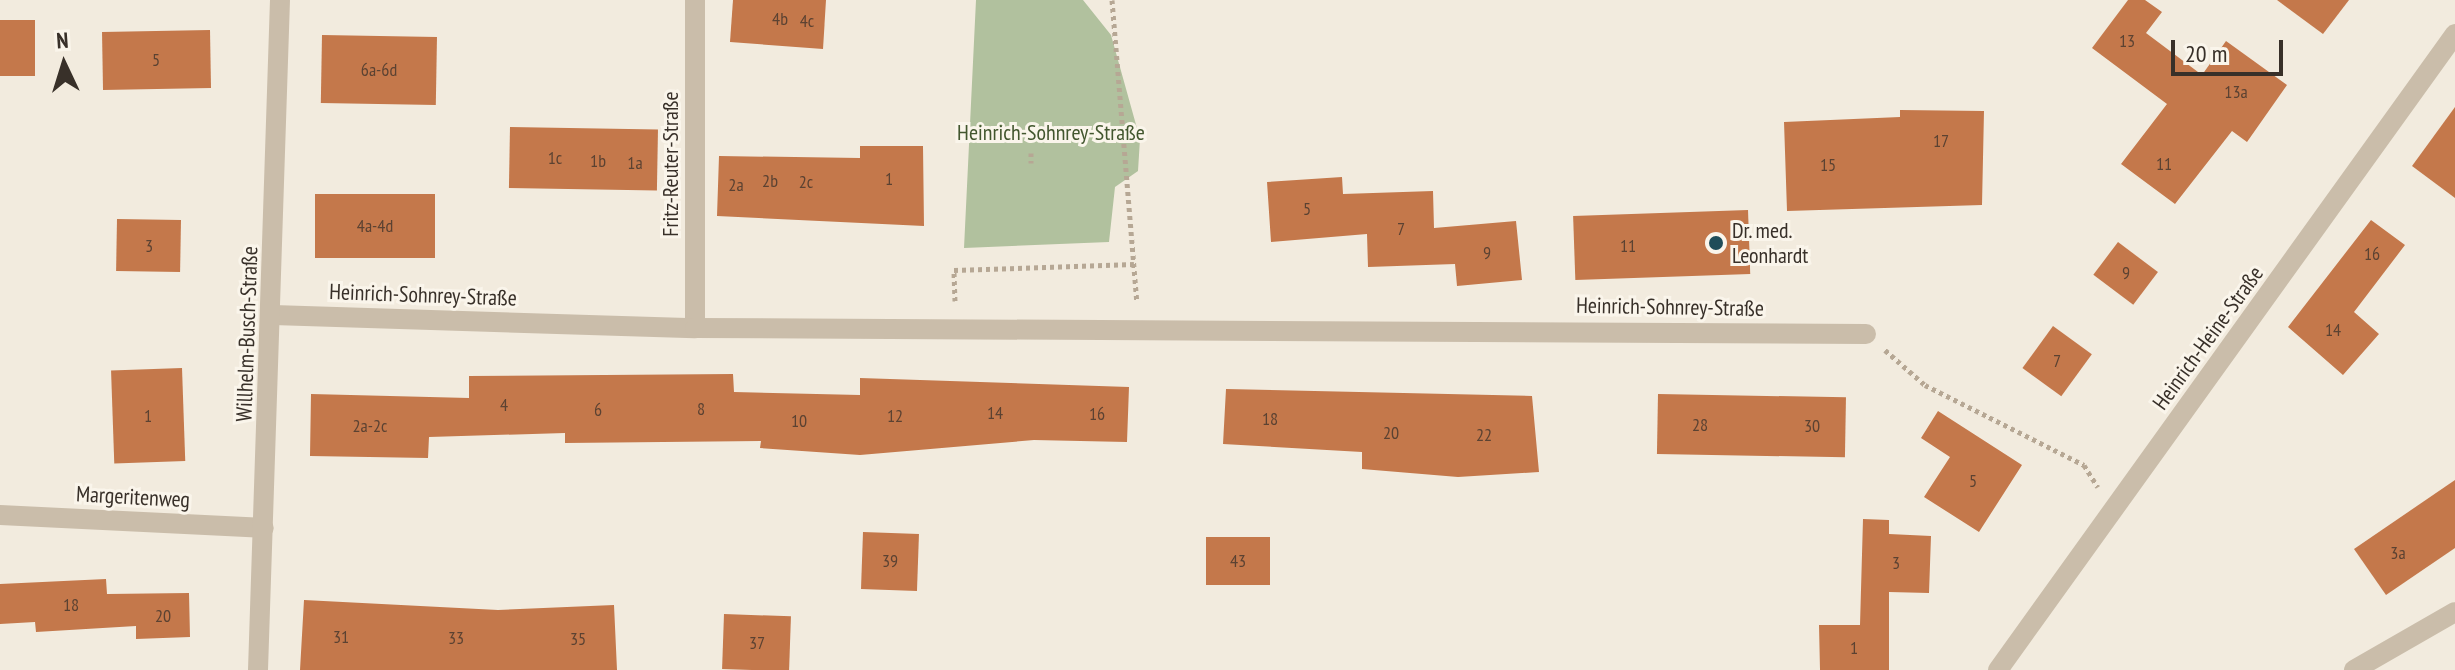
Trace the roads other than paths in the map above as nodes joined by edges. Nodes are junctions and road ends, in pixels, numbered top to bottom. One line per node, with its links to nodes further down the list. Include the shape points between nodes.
1 (280, 0): 4 (street, Willhelm-Busch-Straße)
2 (695, 0): 5 (street, Fritz-Reuter-Straße)
3 (2455, 34): 11 (street, Heinrich-Heine-Straße)
4 (273, 315): 5 (street, Heinrich-Sohnrey-Straße); 8 (street, Willhelm-Busch-Straße)
5 (695, 328): 6 (street, Heinrich-Sohnrey-Straße, via 1139,325)
6 (1866, 334)
7 (0, 515): 8 (street, Margeritenweg)
8 (264, 528): 10 (street, Willhelm-Busch-Straße)
9 (2455, 612): 12 (street)
10 (258, 670)
11 (1998, 670)
12 (2354, 670)

